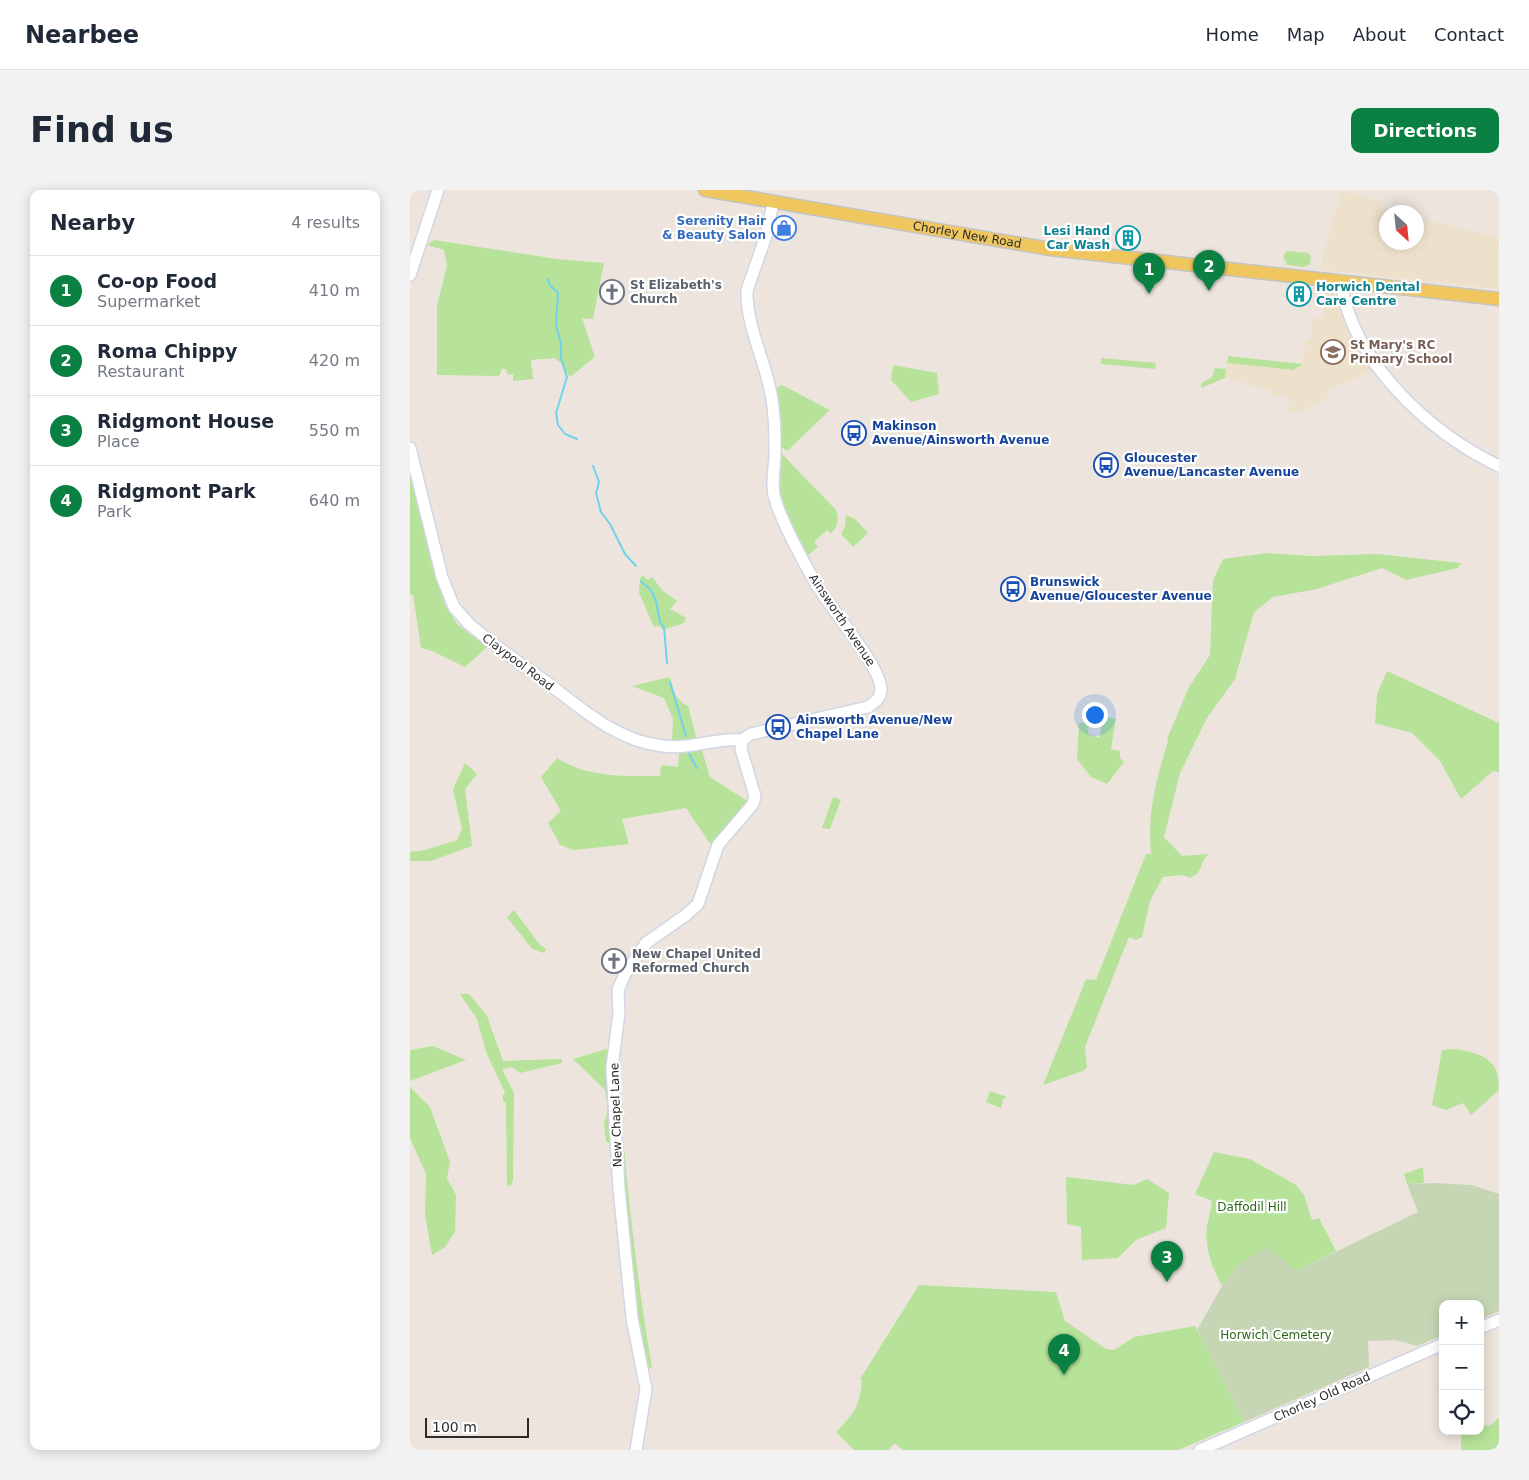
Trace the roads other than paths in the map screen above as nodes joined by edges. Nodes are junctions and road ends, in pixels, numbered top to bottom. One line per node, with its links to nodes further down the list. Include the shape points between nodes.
1 (438, 190): 4 (street)
2 (705, 190): 3 (main road, Chorley New Road)
3 (773, 203): 5 (main road, Chorley New Road, via 1050,249); 9 (street, Ainsworth Avenue, via 747,299 750,323 763,358 770,392 775,441 774,498 805,563 831,609 877,672 881,688 880,695 868,707 751,734)
4 (410, 275)
5 (1340, 282): 6 (main road, Chorley New Road); 8 (street, via 1358,333 1397,390 1454,441)
6 (1499, 299)
7 (410, 448): 9 (street, Claypool Road, via 442,577 454,606 469,624 603,724 630,738 674,748)
8 (1499, 466)
9 (742, 740): 13 (street, New Chapel Lane, via 741,749 754,796 753,804 718,845 698,904 646,943 618,990 619,1013 612,1068 619,1189 632,1318 646,1389)
10 (1499, 1320): 11 (street)
11 (1484, 1326)
12 (1441, 1345): 14 (street, Chorley Old Road)
13 (636, 1450)
14 (1200, 1450)

